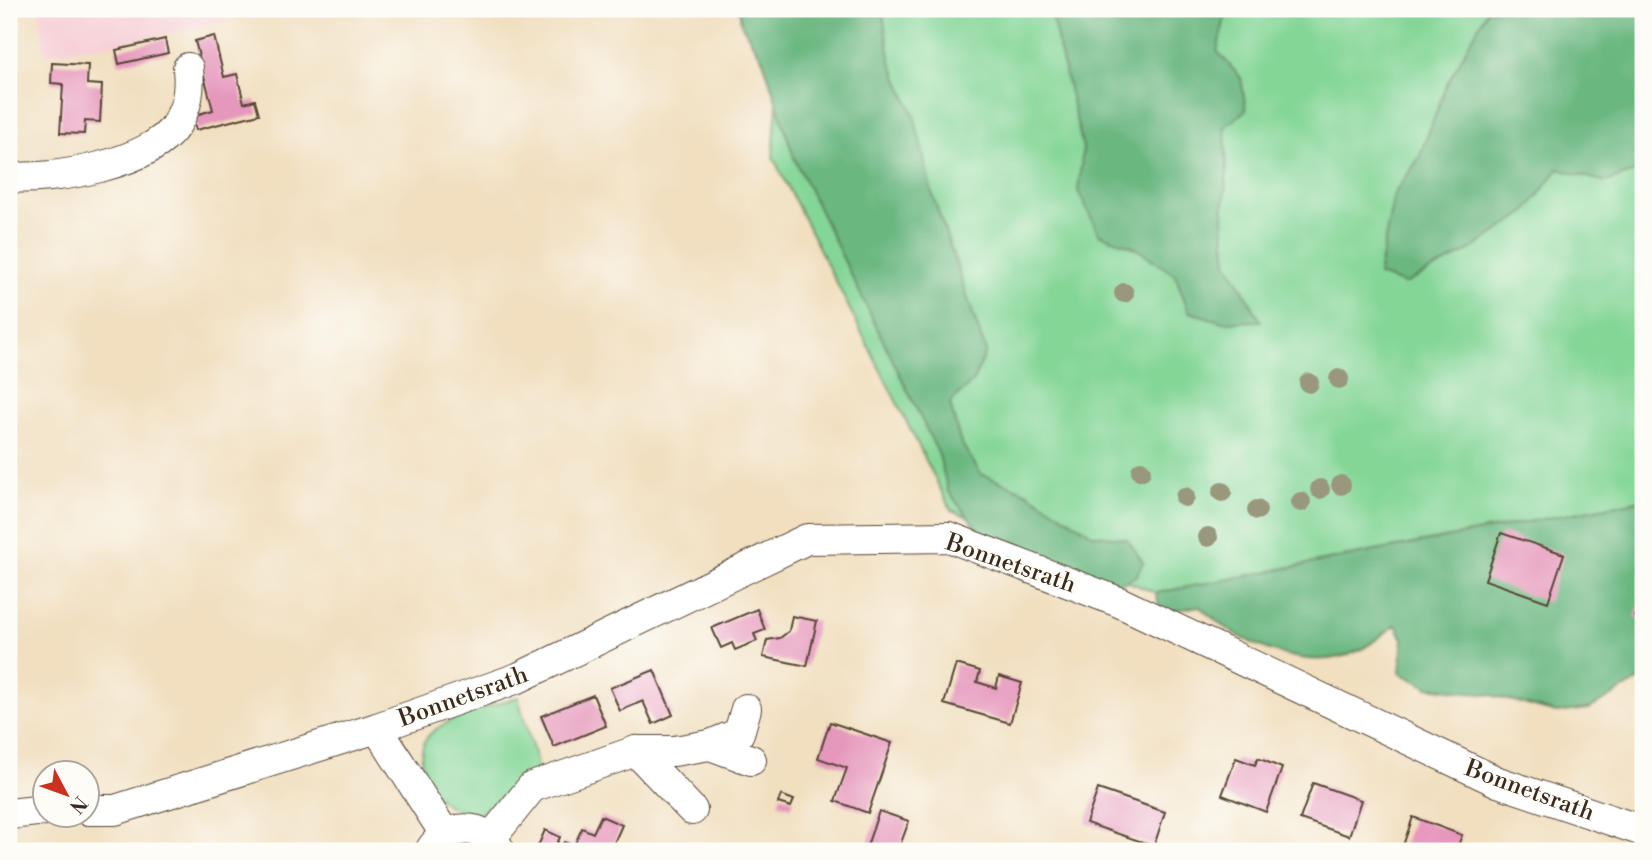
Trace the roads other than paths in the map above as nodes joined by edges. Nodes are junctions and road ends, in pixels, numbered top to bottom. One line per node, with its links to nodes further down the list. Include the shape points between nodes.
1 (188, 68): 2 (street, via 191,92 176,127 146,150 92,169)
2 (9, 177)
3 (746, 709): 5 (street, via 738,733)
4 (377, 727): 8 (street, Bonnetsrath, via 116,810); 12 (street, Bonnetsrath, via 518,678 807,539 949,537 1119,602 1498,782); 13 (street)
5 (710, 746): 6 (street); 7 (street)
6 (636, 751): 9 (street); 14 (street, via 532,787)
7 (751, 760)
8 (102, 810)
9 (692, 810)
10 (32, 812): 11 (street)
11 (9, 814)
12 (1643, 831)
13 (438, 843): 14 (street, via 468,828)
14 (495, 845)

